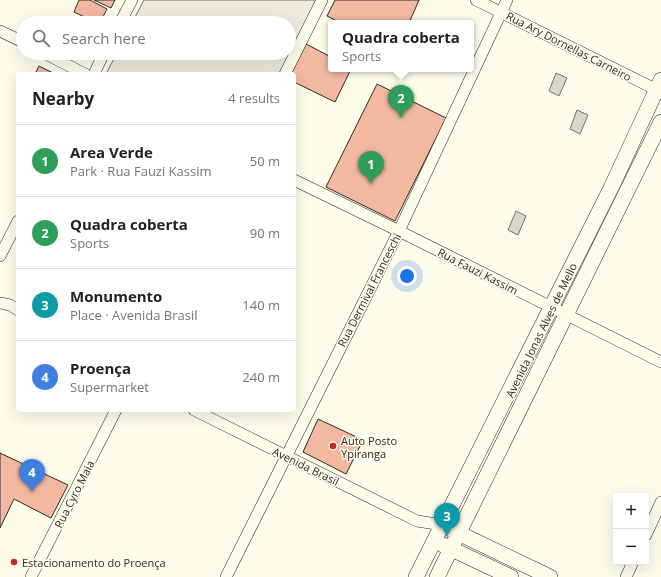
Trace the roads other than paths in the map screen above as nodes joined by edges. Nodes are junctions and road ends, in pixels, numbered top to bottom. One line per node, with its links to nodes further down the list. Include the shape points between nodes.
1 (132, 0): 6 (street)
2 (322, 0): 9 (street)
3 (476, 0): 5 (street, Rua Ary Dornellas Carneiro)
4 (507, 0): 5 (street, Rua Dermival Franceschi)
5 (501, 13): 13 (street, Rua Dermival Franceschi); 18 (street, Rua Ary Dornellas Carneiro)
6 (124, 16)
7 (0, 31): 8 (street)
8 (16, 39)
9 (296, 52)
10 (58, 60): 14 (street)
11 (101, 60): 15 (street)
12 (292, 60): 16 (street)
13 (474, 71)
14 (81, 72)
15 (95, 72)
16 (286, 72)
17 (473, 72): 22 (street, Rua Dermival Franceschi)
18 (659, 88): 25 (main road, Avenida Jonas Alves de Mello)
19 (661, 122): 27 (main road, Avenida Jonas Alves de Mello)
20 (296, 181): 22 (street, Rua Fauzi Kassim)
21 (16, 225): 23 (street)
22 (399, 231): 25 (street, Rua Fauzi Kassim); 31 (street, Rua Dermival Franceschi)
23 (0, 256)
24 (0, 303): 26 (street)
25 (552, 308): 27 (street, Rua Fauzi Kassim); 34 (main road, Avenida Jonas Alves de Mello)
26 (16, 309)
27 (566, 315): 28 (street, Rua Fauzi Kassim); 36 (main road, Avenida Jonas Alves de Mello)
28 (661, 362)
29 (115, 412): 40 (street, Rua Cyro Maia)
30 (198, 412): 31 (street, Avenida Brasil)
31 (286, 456): 33 (street, Avenida Brasil); 41 (street, Rua Dermival Franceschi)
32 (661, 502): 35 (street)
33 (417, 521): 34 (street, Avenida Brasil); 37 (street, Avenida Brasil)
34 (442, 525): 36 (main road, Avenida Brasil); 37 (main road, Avenida Jonas Alves de Mello)
35 (649, 529)
36 (460, 533): 38 (main road, Avenida Jonas Alves de Mello); 45 (main road, Avenida Brasil)
37 (435, 541): 38 (main road, Avenida Brasil); 42 (main road, Avenida Jonas Alves de Mello)
38 (452, 549): 43 (main road, Avenida Jonas Alves de Mello); 44 (main road, Avenida Brasil)
39 (632, 565): 46 (street)
40 (31, 577)
41 (226, 577)
42 (416, 577)
43 (437, 577)
44 (511, 577)
45 (550, 577)
46 (626, 577)

